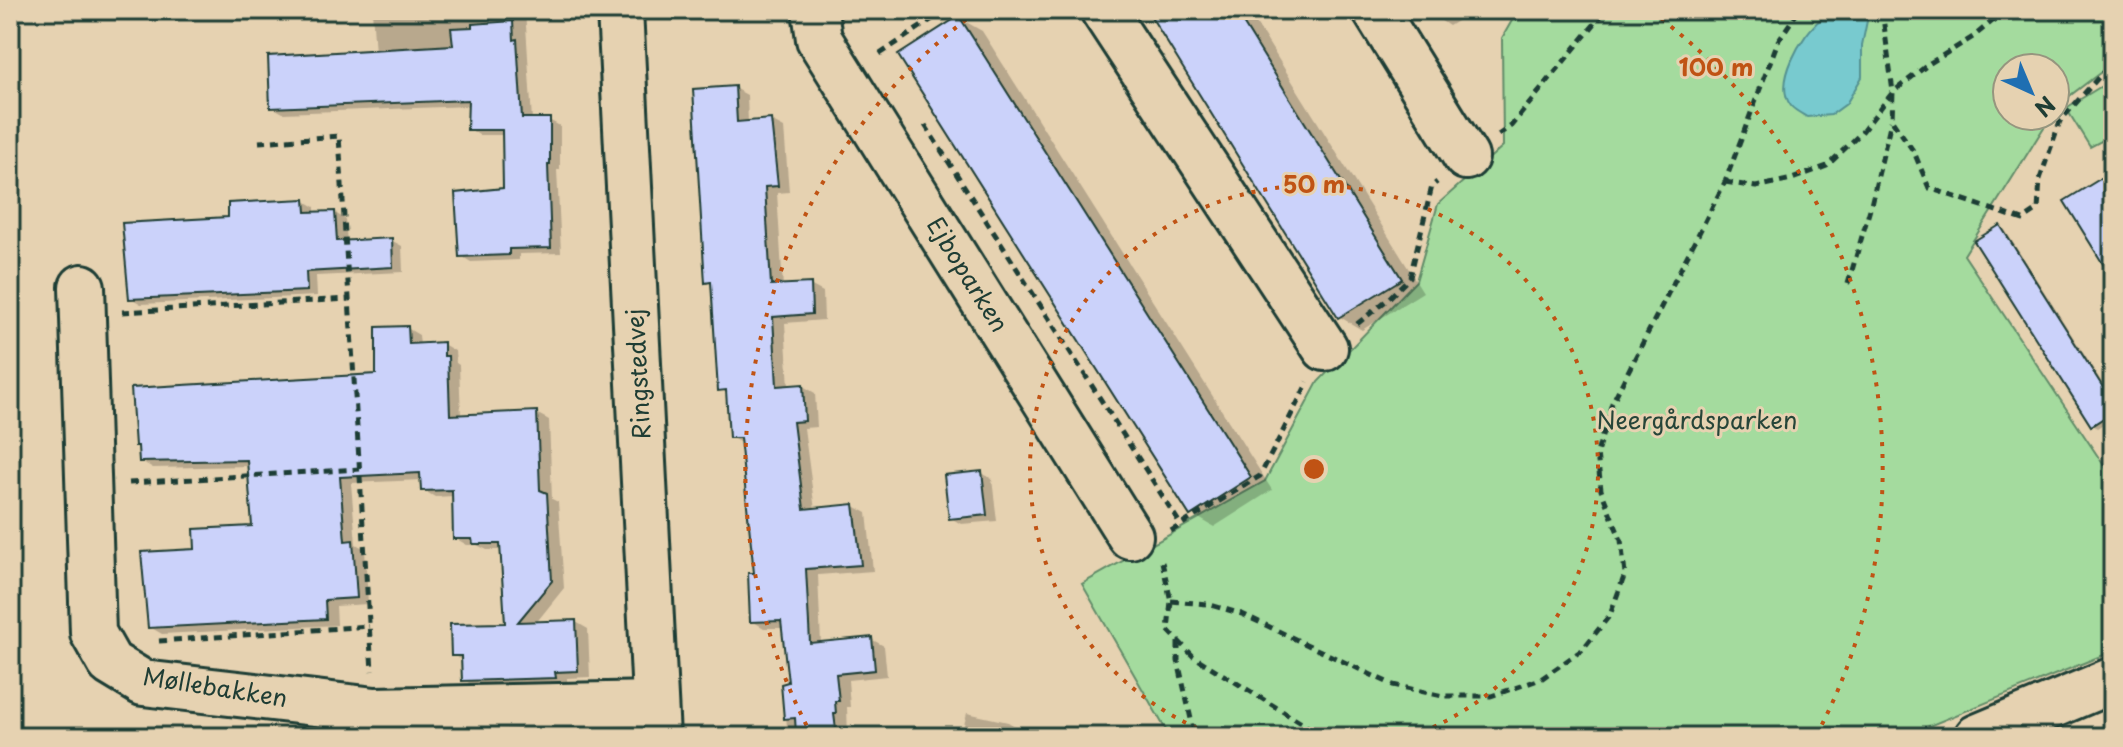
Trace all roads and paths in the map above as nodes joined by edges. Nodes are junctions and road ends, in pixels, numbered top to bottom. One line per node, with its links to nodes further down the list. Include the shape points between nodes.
1 (620, 10): 34 (street, Ringstedvej)
2 (815, 10): 27 (street, Ejboparken, via 819,39)
3 (946, 10): 11 (path)
4 (1103, 10): 23 (street)
5 (1375, 10): 18 (street)
6 (1606, 10): 18 (path, via 1511,126)
7 (1799, 10): 19 (path, via 1778,41)
8 (2006, 10): 14 (path)
9 (1883, 14): 14 (path)
10 (876, 47): 11 (path)
11 (880, 54): 13 (path)
12 (2113, 61): 16 (path, via 2060,121 2040,179 2038,210 2023,220 1929,188 1914,152)
13 (889, 67)
14 (1893, 92): 16 (path); 19 (path, via 1827,166 1756,187)
15 (921, 119): 26 (path)
16 (1892, 120): 20 (path)
17 (259, 142): 21 (path, via 339,136)
18 (1466, 157): 23 (path, via 1432,186 1410,277)
19 (1725, 182): 28 (path, via 1612,403 1597,453 1601,490 1621,540 1625,574 1610,615 1582,650 1541,679 1491,696 1443,696 1393,685 1242,614)
20 (1848, 284)
21 (349, 299): 22 (path); 24 (path)
22 (82, 301): 25 (street)
23 (1325, 348): 26 (path, via 1260,476)
24 (360, 469): 25 (path); 29 (path)
25 (88, 485): 31 (street, via 93,633)
26 (1181, 525): 27 (path)
27 (1143, 538): 28 (path)
28 (1171, 601): 30 (path, via 1168,630)
29 (369, 626): 31 (path, via 121,644); 33 (path)
30 (1178, 641): 35 (path); 36 (path, via 1193,656)
31 (104, 653): 33 (street, Møllebakken, via 110,663 143,683)
32 (2113, 680): 37 (street)
33 (375, 710): 34 (street, Møllebakken)
34 (656, 720)
35 (1195, 737)
36 (1324, 737)
37 (1977, 737)

